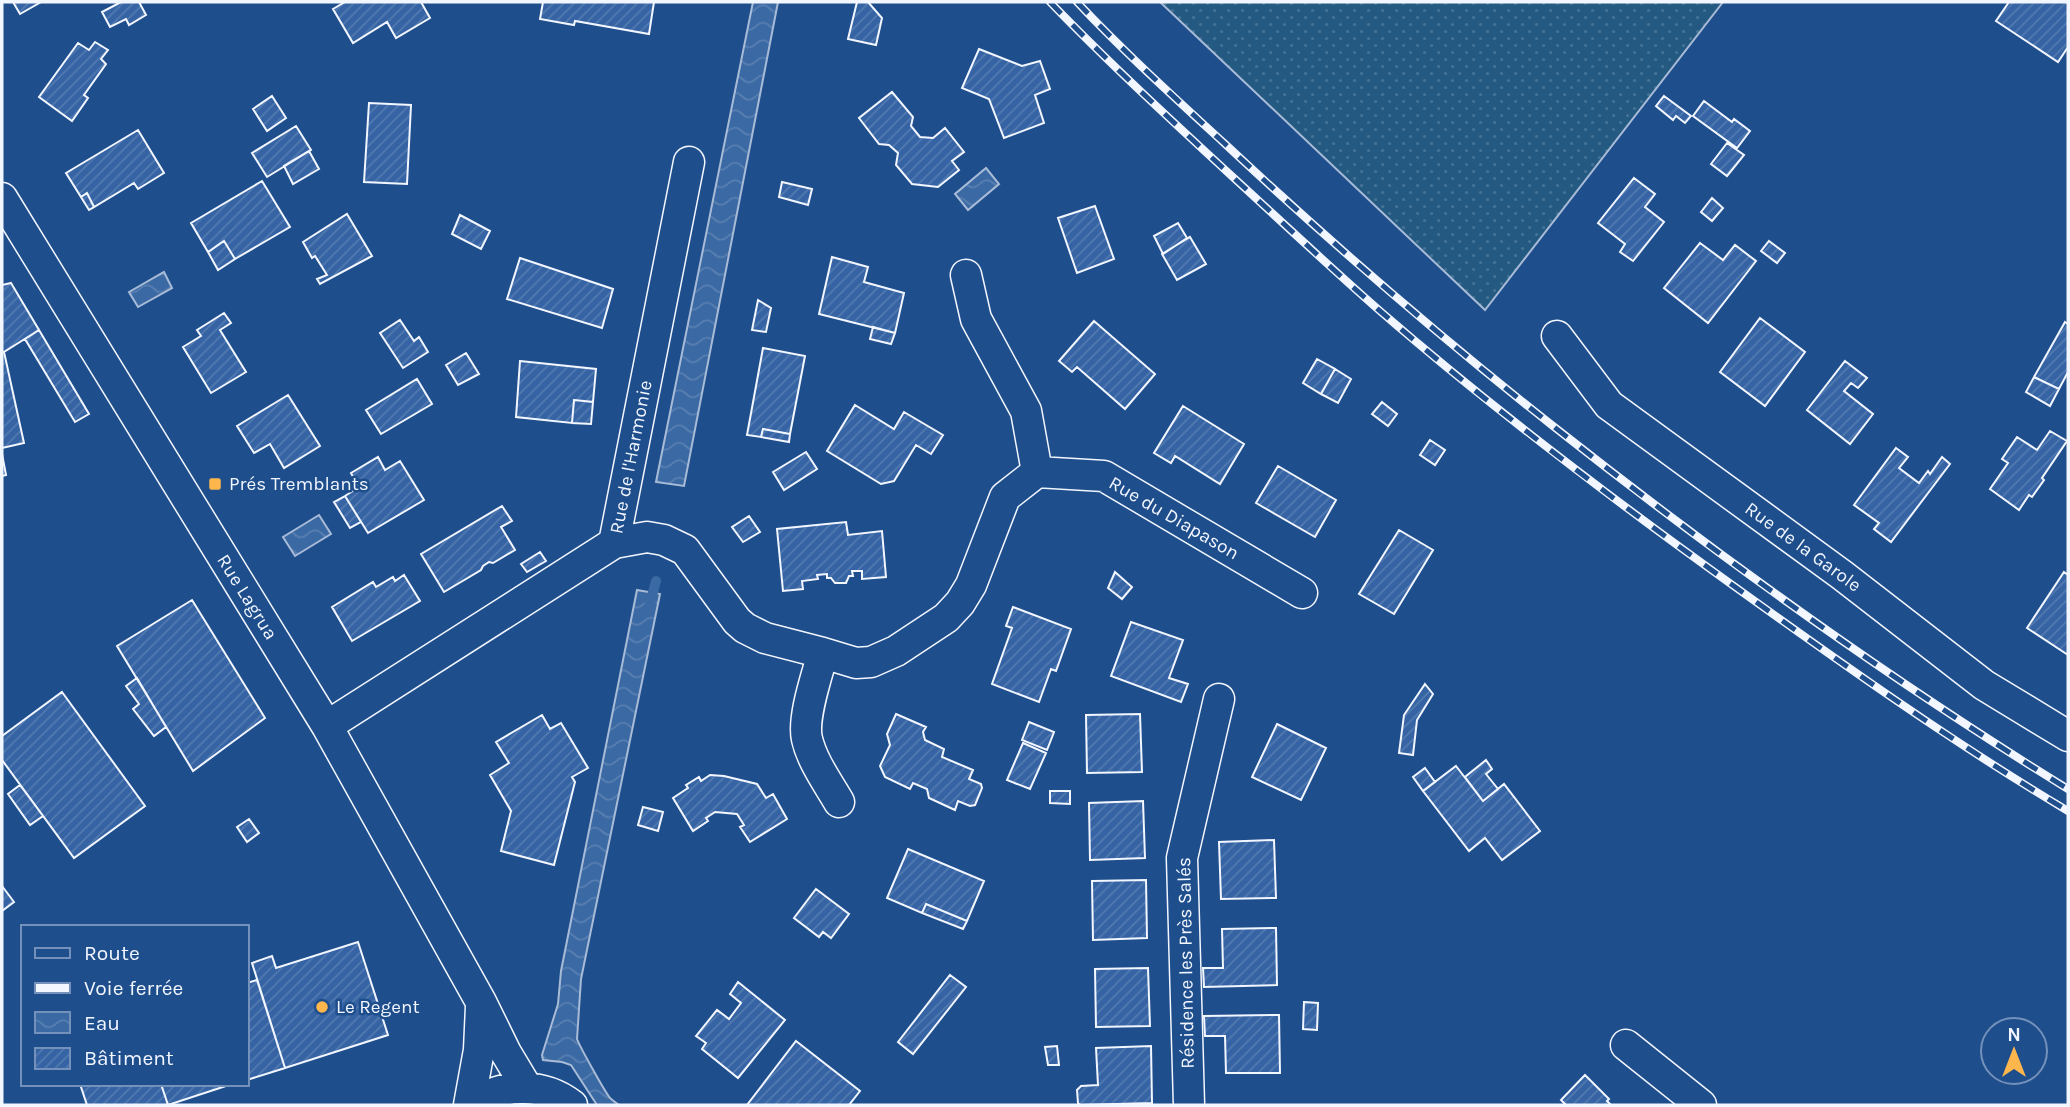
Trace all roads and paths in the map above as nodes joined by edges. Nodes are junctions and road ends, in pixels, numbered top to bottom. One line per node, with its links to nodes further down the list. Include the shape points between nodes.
1 (689, 162): 6 (street, Rue de l'Harmonie)
2 (2, 198): 10 (street, Rue Lagrua)
3 (966, 275): 5 (street, via 976,319 1026,411)
4 (1557, 336): 11 (street, Rue de la Garole, via 1609,405 1984,685)
5 (1037, 472): 7 (street, Rue du Diapason, via 1104,476); 8 (street, via 1005,497 971,585 946,618 871,662 856,663)
6 (614, 543): 8 (street, via 647,537 685,550 745,628 765,639); 10 (street, Rue de l'Harmonie)
7 (1302, 593)
8 (822, 653): 12 (street, via 806,737)
9 (1219, 699): 19 (street, Résidence les Près Salés, via 1182,858)
10 (327, 726): 13 (street, Rue Lagrua)
11 (2068, 736)
12 (839, 802)
13 (481, 1002): 15 (street, Rue Lagrua); 16 (street, via 479,1050)
14 (1626, 1045): 20 (street)
15 (527, 1087): 17 (street, via 504,1090); 18 (street)
16 (469, 1105)
17 (475, 1105)
18 (572, 1105)
19 (1189, 1105)
20 (1701, 1105)

